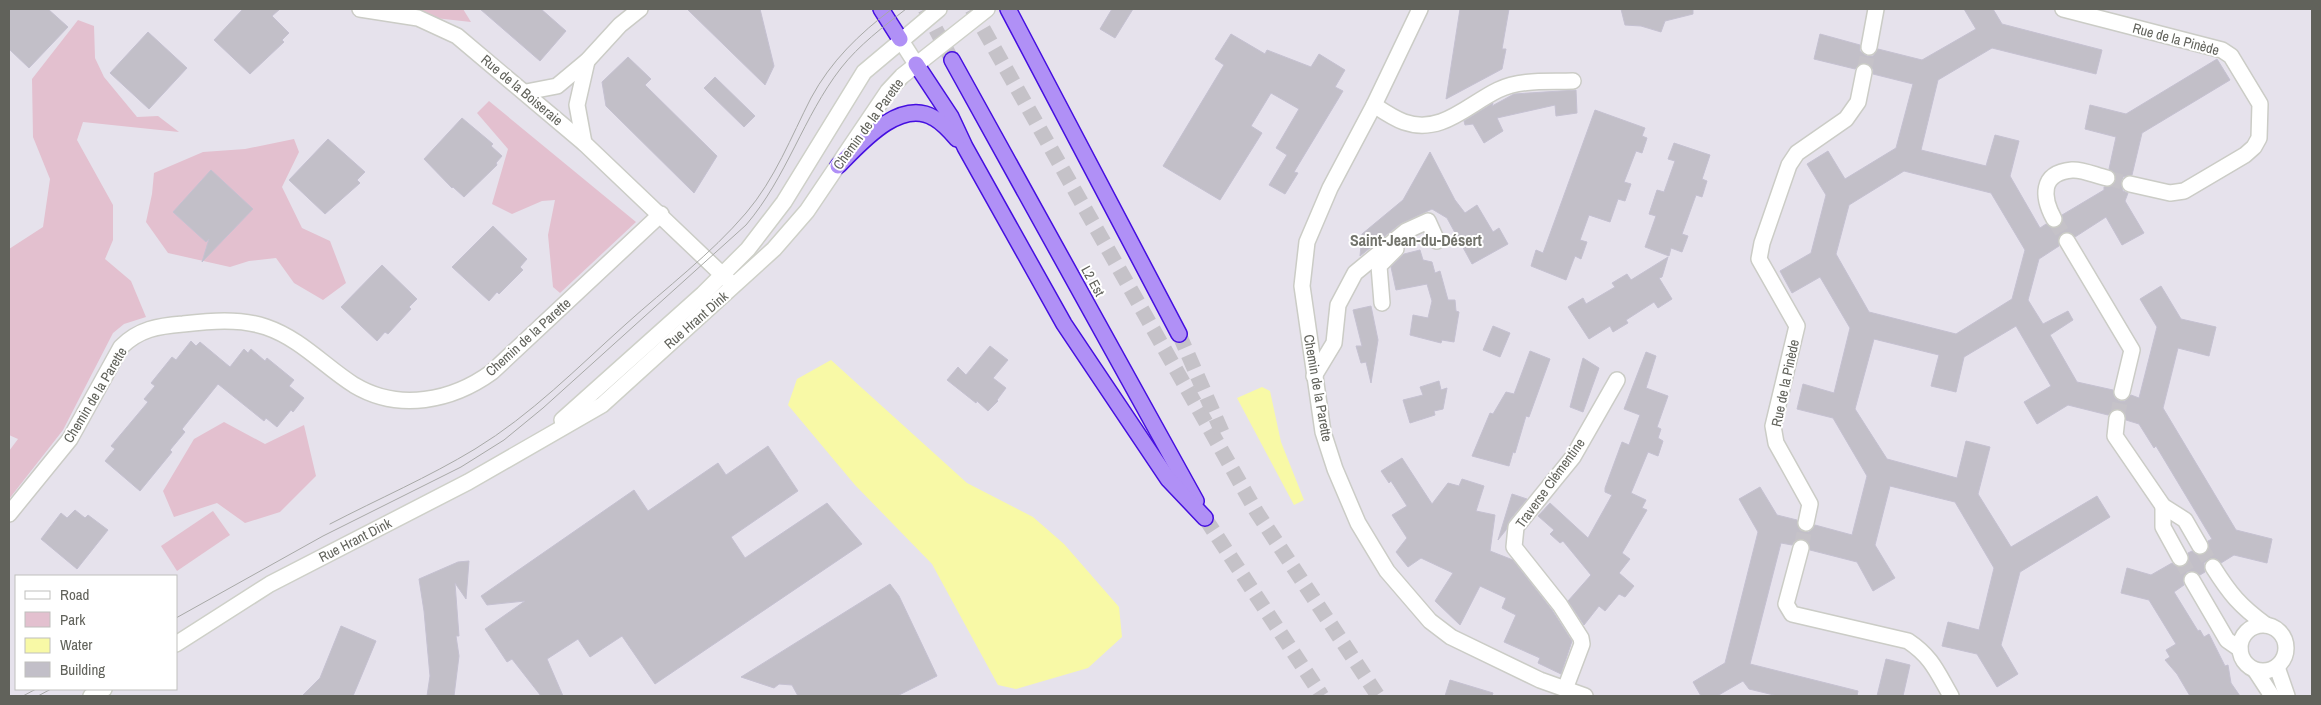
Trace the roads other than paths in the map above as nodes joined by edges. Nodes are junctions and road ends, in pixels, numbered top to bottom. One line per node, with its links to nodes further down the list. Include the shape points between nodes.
1 (360, 9): 17 (street, Rue de la Boiseraie, via 418,18 457,36)
2 (640, 9): 13 (street, via 620,25)
3 (881, 9): 10 (highway)
4 (939, 9): 10 (street, Chemin de la Parette)
5 (988, 9): 14 (street, Chemin de la Parette)
6 (1008, 9): 32 (highway)
7 (1420, 9): 18 (street, Chemin de la Parette)
8 (1876, 9): 11 (street)
9 (2063, 9): 23 (street, Rue de la Pinède, via 2222,50 2231,56 2260,104 2259,138 2245,155 2184,192 2170,193)
10 (900, 39): 14 (street); 29 (street, Chemin de la Parette, via 864,72 784,202)
11 (1869, 47)
12 (952, 60): 20 (highway, L2 Est, via 1205,518 1168,479 1064,324)
13 (587, 61): 17 (street, via 557,86); 19 (street, via 577,105)
14 (916, 64): 20 (highway, via 951,117); 21 (street, Chemin de la Parette, via 888,91)
15 (1864, 72): 40 (street, Rue de la Pinède, via 1858,102 1846,119 1798,153 1789,165 1759,259 1797,326 1773,426 1776,443 1810,504)
16 (1573, 82): 18 (street, via 1529,82 1499,89 1449,119 1430,126 1403,121)
17 (526, 92): 19 (street, Rue de la Boiseraie)
18 (1374, 105): 33 (street, Chemin de la Parette, via 1330,188 1307,242 1302,279)
19 (584, 143): 24 (street, Rue de la Boiseraie)
20 (965, 147): 21 (highway, via 933,117 903,115 871,133)
21 (838, 166): 30 (street, Chemin de la Parette, via 807,211 774,249)
22 (2107, 178): 25 (street, via 2074,170 2058,173 2048,181 2044,193)
23 (2130, 184)
24 (661, 214): 29 (street); 39 (street, Chemin de la Parette, via 492,372 463,390 446,396 411,400 372,393 353,384 302,345 265,327 248,323 207,322 144,330 121,347 70,439)
25 (2054, 220)
26 (1406, 230): 27 (street, via 1428,221); 31 (street, via 1401,244 1379,266); 33 (street, via 1355,273 1338,305 1334,343)
27 (1437, 241)
28 (2067, 241): 35 (street, via 2132,350)
29 (723, 276): 30 (street); 37 (street, Rue Hrant Dink)
30 (734, 286): 37 (street, Rue Hrant Dink, via 602,405)
31 (1382, 303)
32 (1179, 334)
33 (1314, 376): 51 (street, Chemin de la Parette, via 1323,432 1335,469 1358,523 1408,598 1451,637)
34 (1617, 380): 51 (street, Traverse Clémentine, via 1573,457 1516,527 1514,536 1514,547 1582,638)
35 (2122, 392)
36 (2117, 418): 38 (street, via 2115,436)
37 (538, 442): 47 (street, Rue Hrant Dink, via 468,482 270,584)
38 (2163, 506): 41 (street, via 2185,520); 43 (street, via 2163,527)
39 (9, 514)
40 (1806, 523)
41 (2200, 546)
42 (1801, 548): 55 (street, via 1786,604 1792,614 1908,640 1932,661)
43 (2180, 558)
44 (2214, 567): 46 (street, via 2229,593)
45 (2192, 580): 48 (street, via 2227,640)
46 (2266, 625): 48 (street, via 2255,626 2245,633); 49 (street, via 2277,629 2286,645 2286,654)
47 (178, 643)
48 (2240, 649): 50 (street, via 2242,658)
49 (2277, 667): 50 (street); 57 (street)
50 (2255, 670): 56 (street)
51 (1565, 689): 54 (street, Chemin de la Parette)
52 (102, 690): 53 (street)
53 (91, 696)
54 (1585, 696)
55 (1951, 696)
56 (2272, 696)
57 (2287, 696)

